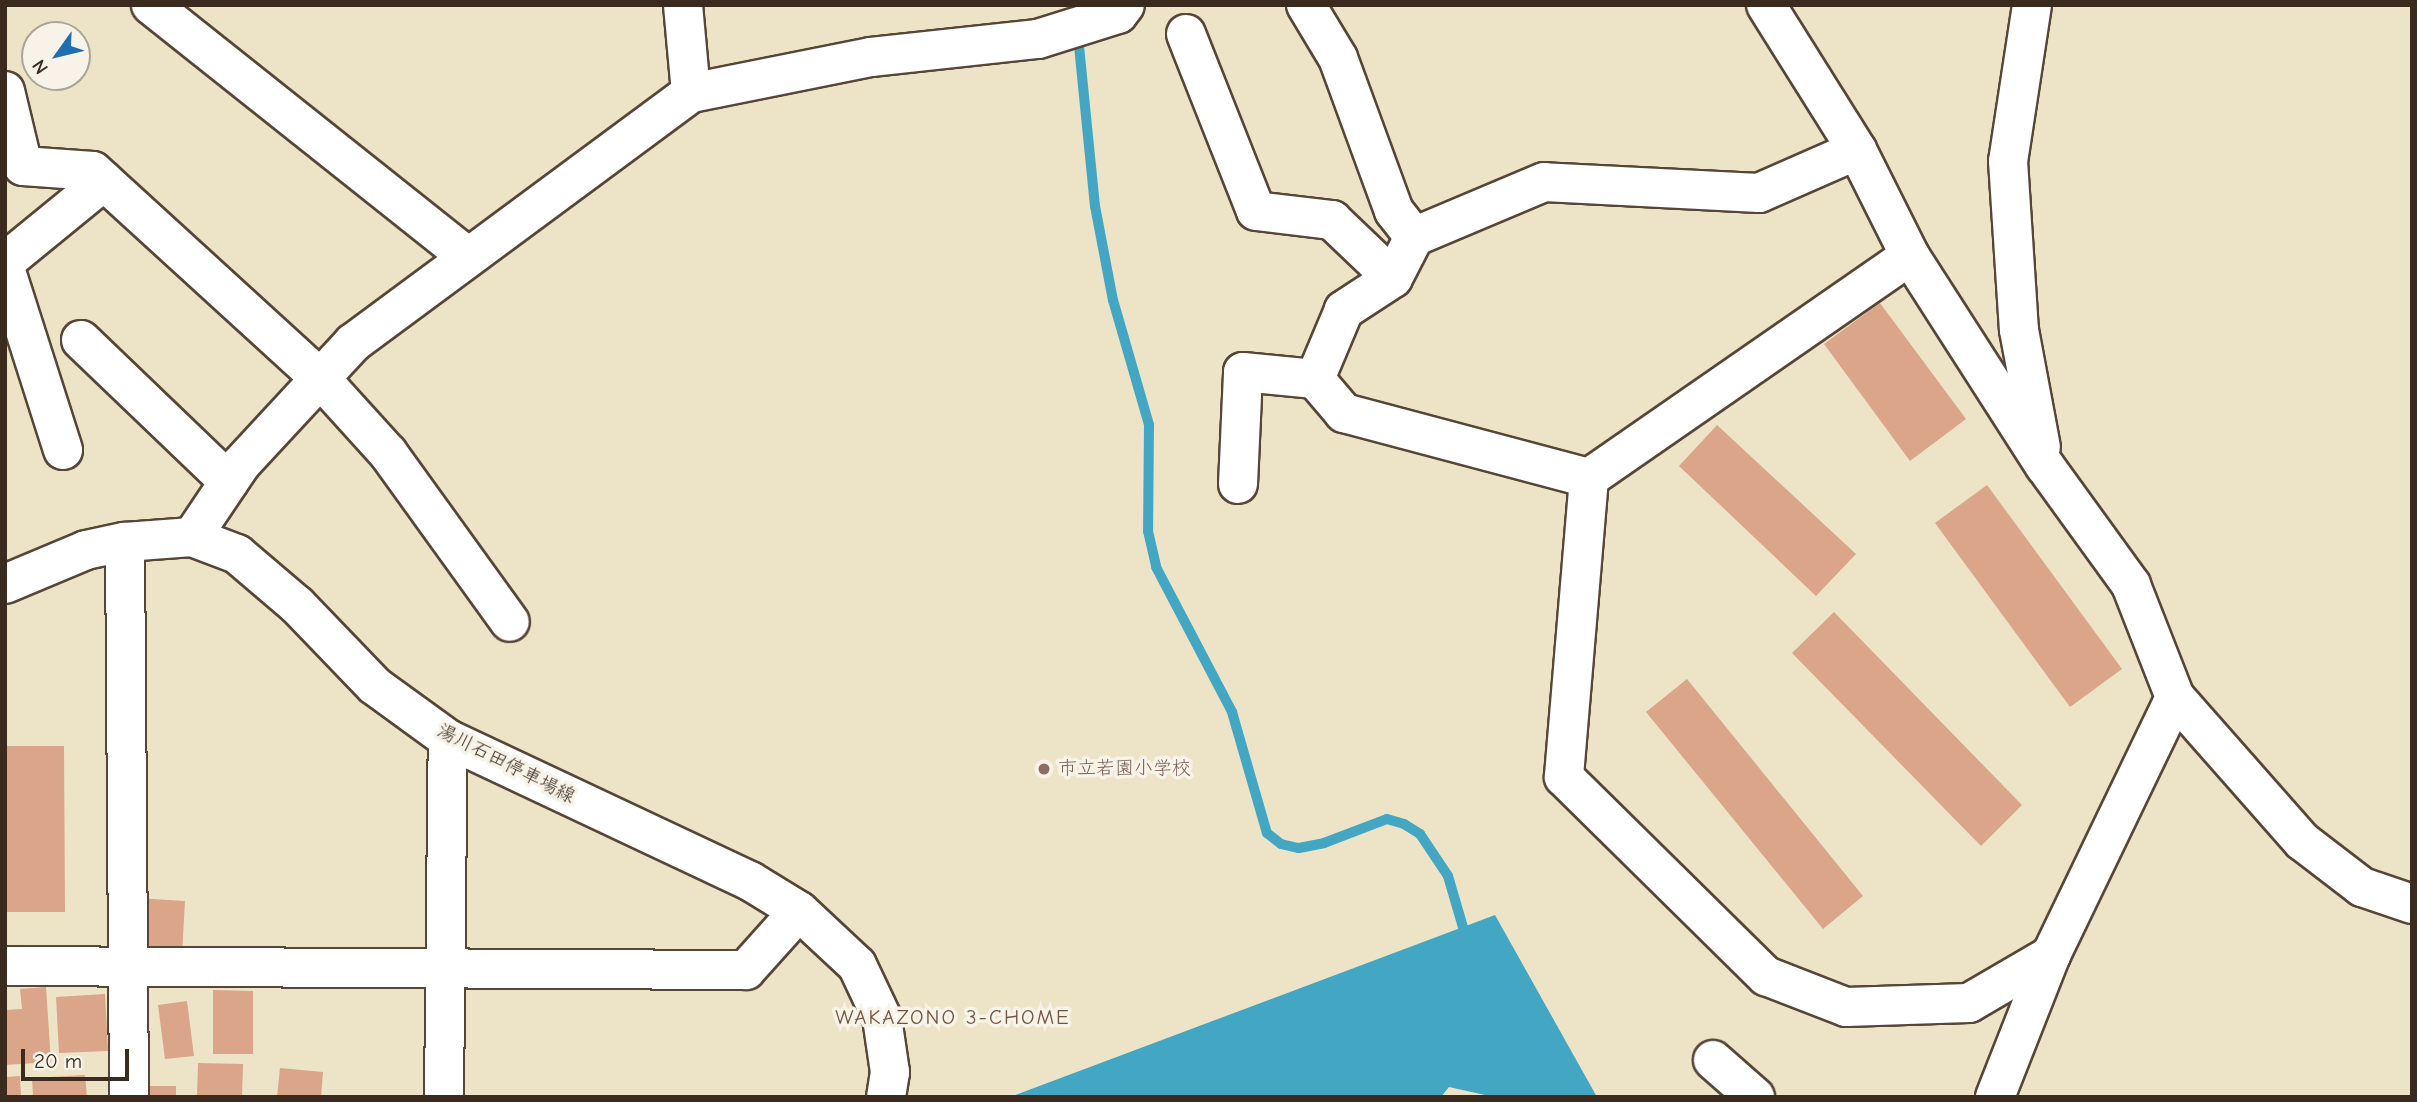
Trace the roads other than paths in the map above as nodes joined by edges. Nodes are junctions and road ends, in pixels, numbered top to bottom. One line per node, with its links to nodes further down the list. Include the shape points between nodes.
1 (150, 5): 13 (street)
2 (683, 5): 9 (street)
3 (1125, 5): 9 (street, via 1118,14 1038,39 871,57)
4 (1306, 5): 12 (street, via 1338,58 1394,211)
5 (1766, 5): 10 (street)
6 (2032, 5): 21 (street, via 2008,161 2019,330)
7 (1186, 34): 16 (street, via 1256,211 1332,220)
8 (5, 92): 11 (street, via 23,166 93,171)
9 (691, 93): 13 (street)
10 (1857, 150): 12 (street, via 1759,193 1544,182); 14 (street)
11 (104, 181): 15 (street); 18 (street)
12 (1414, 237): 16 (street)
13 (468, 257): 18 (street, via 353,343)
14 (1910, 257): 21 (street); 22 (street)
15 (6, 271): 20 (street)
16 (1393, 278): 19 (street, via 1343,310)
17 (81, 340): 23 (street)
18 (320, 378): 23 (street); 28 (street, via 388,453)
19 (1315, 379): 22 (street, via 1344,413); 24 (street, via 1242,372)
20 (63, 450)
21 (2045, 466): 29 (street, via 2131,585)
22 (1589, 478): 33 (street, via 1564,777 1766,976 1846,1007 1969,1003)
23 (229, 482): 25 (street)
24 (1238, 484)
25 (192, 537): 26 (street, 湯川石田停車場線); 30 (street, 湯川石田停車場線, via 237,554 297,605 375,686)
26 (125, 542): 27 (street, 湯川石田停車場線, via 86,550); 35 (street)
27 (5, 584)
28 (510, 622)
29 (2175, 697): 31 (street, via 2302,841 2362,887); 33 (street)
30 (448, 739): 32 (street, 湯川石田停車場線, via 750,881); 36 (street)
31 (2412, 904)
32 (799, 911): 36 (street, via 746,970); 40 (street, 湯川石田停車場線, via 857,965 877,1007 890,1072)
33 (2051, 955): 42 (street)
34 (5, 966): 35 (street)
35 (129, 967): 36 (street); 38 (street)
36 (446, 969): 39 (street)
37 (1713, 1060): 41 (street)
38 (129, 1097)
39 (444, 1097)
40 (886, 1097)
41 (1755, 1097)
42 (1995, 1097)

